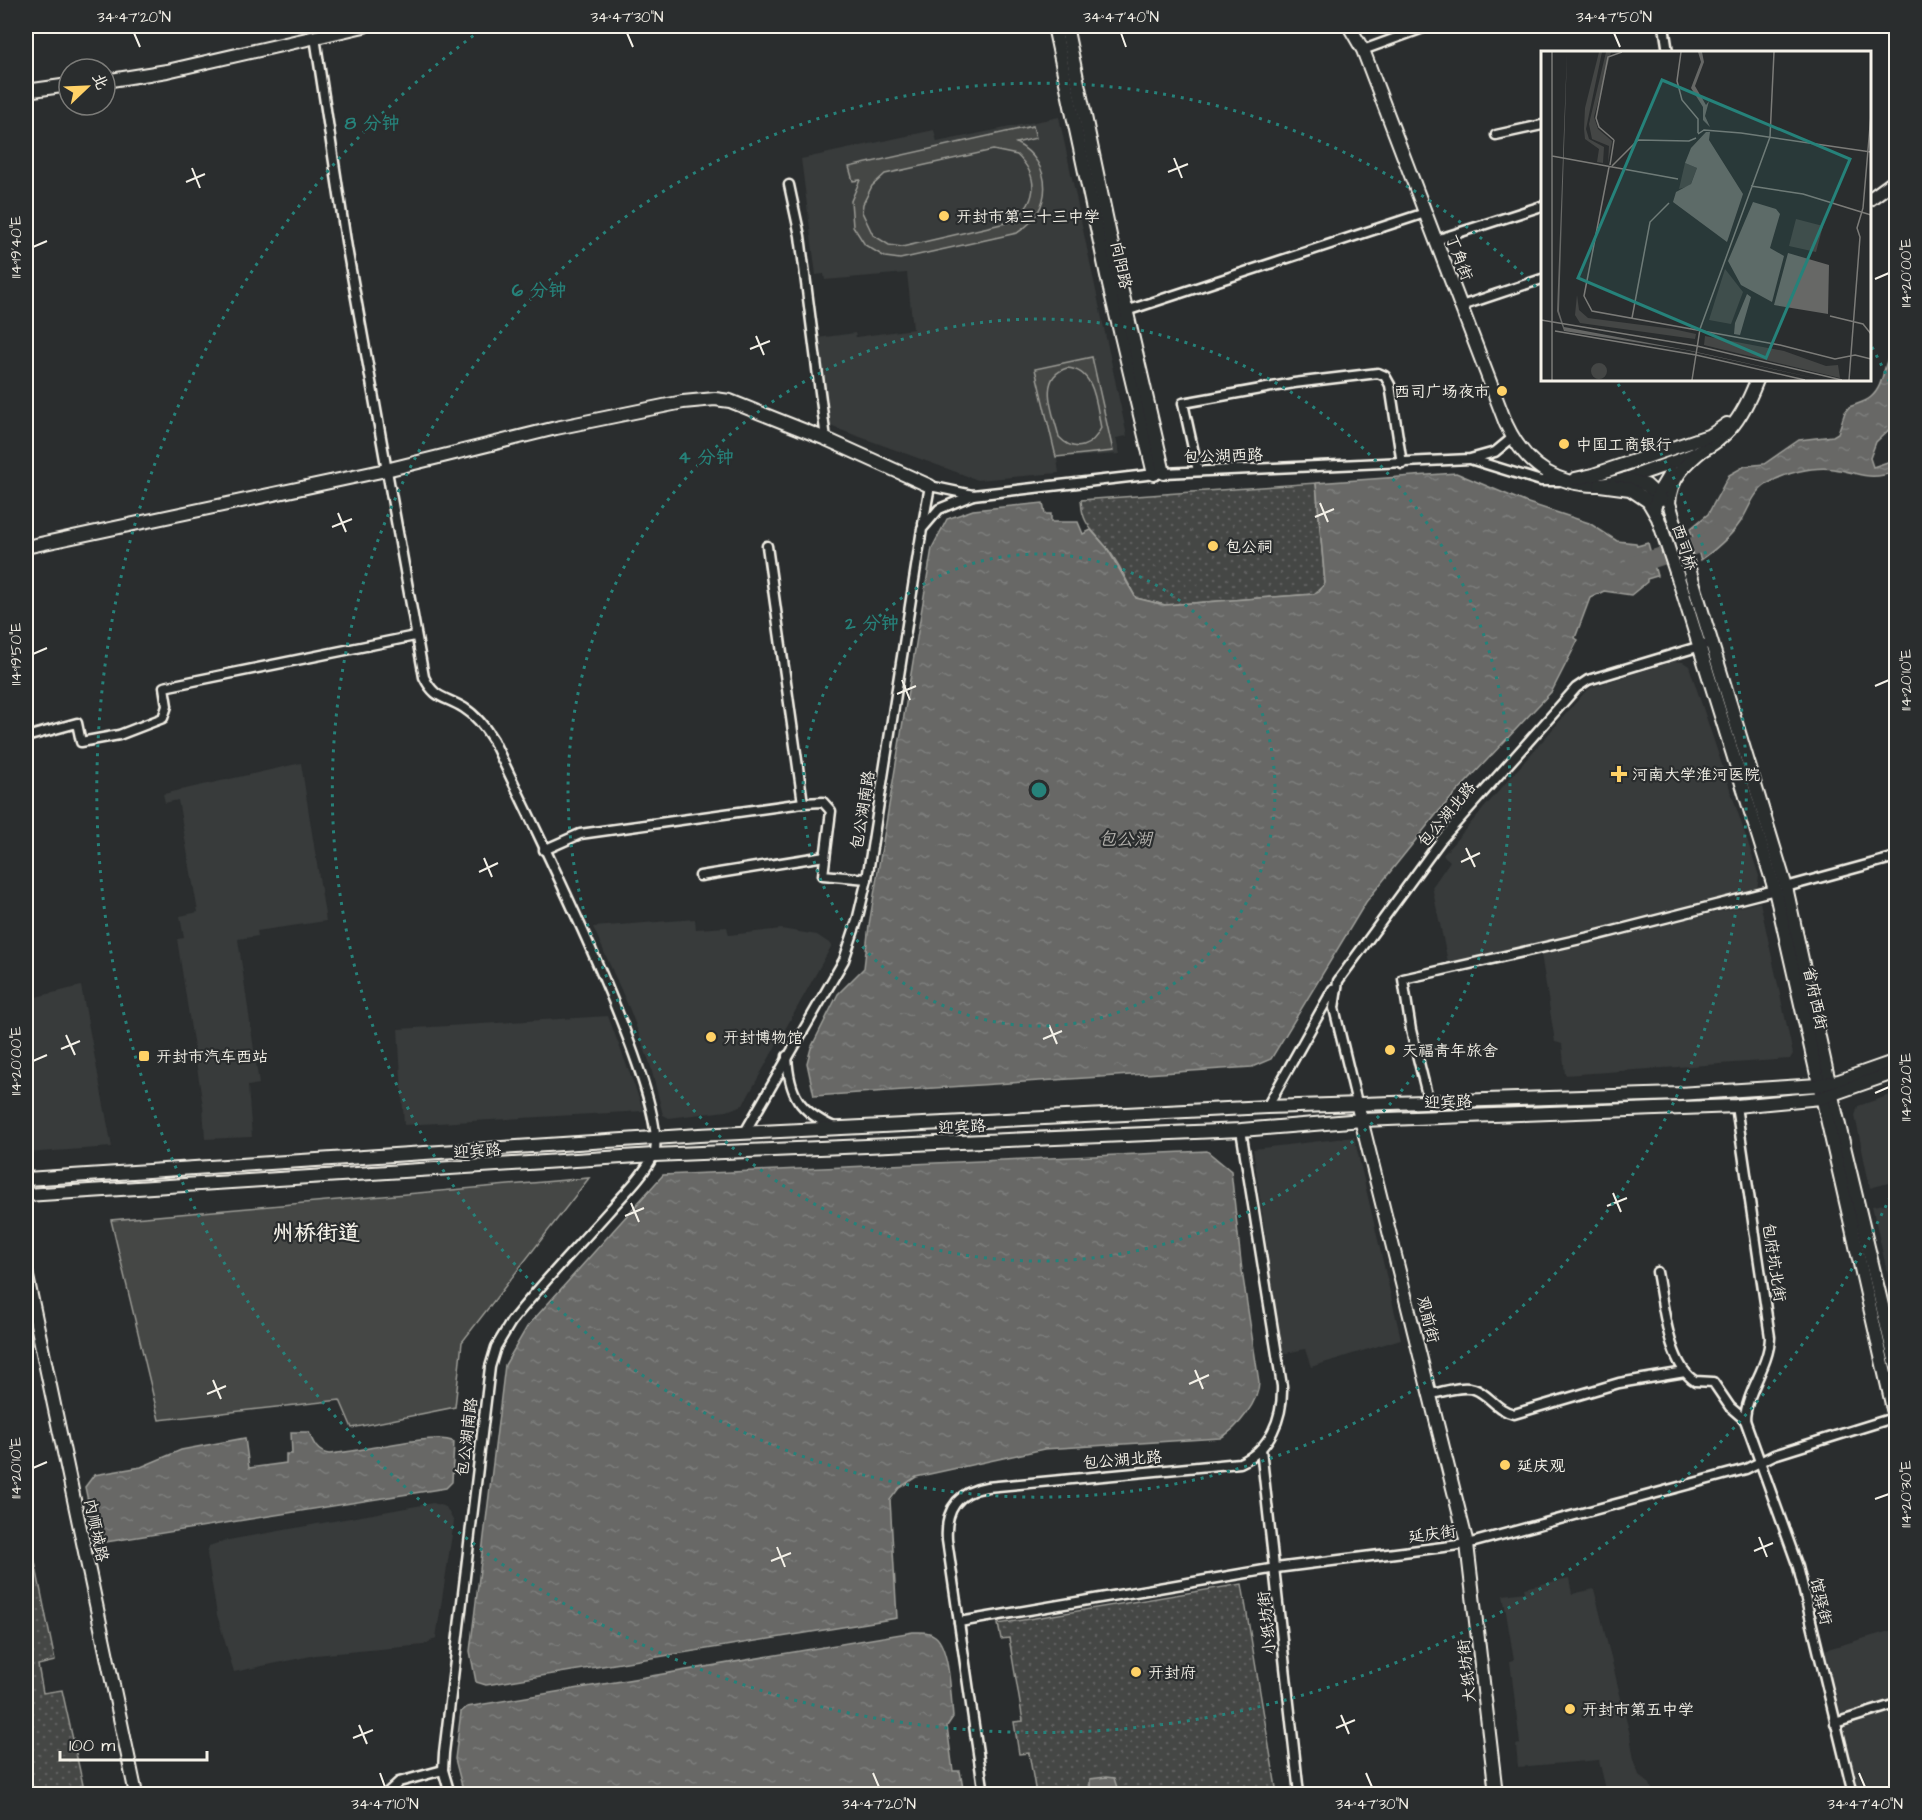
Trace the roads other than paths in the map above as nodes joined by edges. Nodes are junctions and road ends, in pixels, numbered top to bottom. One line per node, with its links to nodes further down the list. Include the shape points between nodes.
1 (364, 26): 7 (street)
2 (1054, 26): 35 (street, 向阳路, via 1109,285)
3 (1066, 26): 23 (street, 向阳路)
4 (1349, 26): 8 (street, 丁角街)
5 (1430, 26): 8 (street)
6 (1664, 26): 9 (street)
7 (315, 37): 10 (street); 33 (street, 包公湖南路)
8 (1363, 50): 19 (street, 丁角街)
9 (1668, 51)
10 (117, 79)
11 (57, 87): 12 (street)
12 (26, 91)
13 (1541, 125): 14 (street)
14 (1496, 135)
15 (1896, 180): 17 (street)
16 (789, 185): 28 (street)
17 (1871, 198)
18 (1541, 207): 20 (street)
19 (1425, 213): 20 (street, 丁角街); 23 (street)
20 (1436, 240): 22 (street, 丁角街)
21 (1541, 279): 22 (street)
22 (1461, 306): 27 (street, 丁角街)
23 (1126, 311): 35 (street, 向阳路)
24 (1756, 381): 25 (street)
25 (1739, 413): 26 (street); 29 (street, via 1725,434)
26 (1711, 435): 31 (street); 38 (street)
27 (1512, 438): 30 (street, 包公湖西路, via 1495,452); 37 (street, 丁角街, via 1536,468)
28 (826, 439): 33 (street, via 730,401 715,399 556,428); 39 (street)
29 (1705, 448): 31 (street); 42 (street, via 1676,478 1670,490)
30 (1470, 459): 32 (street, 包公湖西路); 37 (street, via 1541,481)
31 (1681, 459): 36 (street); 41 (street)
32 (1402, 464): 34 (street, 包公湖西路); 34 (street, via 1390,385 1378,373 1183,403)
33 (386, 470): 46 (street); 49 (street, 包公湖南路)
34 (1198, 471): 35 (street, 包公湖西路)
35 (1159, 474): 40 (street, 包公湖西路)
36 (1624, 479): 38 (street); 41 (street, via 1646,485)
37 (1564, 480): 38 (street)
38 (1597, 480): 43 (street, via 1630,489 1648,501)
39 (930, 486): 40 (street, 包公湖西路); 44 (street, 包公湖南路)
40 (973, 495): 44 (street, via 939,509)
41 (1658, 495): 42 (street); 43 (street)
42 (1671, 512): 47 (street, 西司桥)
43 (1656, 514): 48 (street, 西司桥)
44 (922, 529): 57 (street, 包公湖南路)
45 (767, 546): 52 (street)
46 (26, 547)
47 (1693, 581): 50 (street, 省府西街)
48 (1681, 587): 50 (street, 省府西街)
49 (416, 636): 51 (street, via 164,687 167,706 163,718 119,735 81,742 77,723); 53 (street, 包公湖南路, via 429,688 463,707 485,727)
50 (1705, 645): 58 (street, 省府西街); 59 (street, 包公湖北路, via 1588,680 1576,688 1441,840)
51 (26, 737)
52 (803, 803): 53 (street, via 580,834); 54 (street, via 823,802 831,810)
53 (544, 850): 72 (street, 包公湖南路, via 626,1029 652,1104)
54 (825, 856): 56 (street); 57 (street, via 823,875)
55 (1896, 857): 58 (street)
56 (700, 876)
57 (867, 879): 60 (street, 包公湖南路, via 844,960)
58 (1780, 888): 63 (street, 省府西街); 65 (street, via 1594,936 1403,979)
59 (1338, 981): 64 (street, 包公湖北路, via 1334,1008); 67 (street)
60 (787, 1056): 69 (street, via 790,1081 799,1102 814,1118); 71 (street, 包公湖南路)
61 (1896, 1061): 63 (street, 迎宾路)
62 (1896, 1072): 63 (street, 迎宾路)
63 (1825, 1091): 65 (street, 迎宾路); 66 (street, 迎宾路); 78 (street, 省府西街); 81 (street, 省府西街)
64 (1358, 1103): 65 (street, 迎宾路); 67 (street, 迎宾路); 68 (street, 观前街)
65 (1429, 1103)
66 (1736, 1106): 68 (street, 迎宾路); 82 (street, 包府坑北街, via 1770,1337 1770,1353)
67 (1267, 1107): 69 (street, 迎宾路)
68 (1362, 1120): 70 (street, 迎宾路); 80 (street, 观前街)
69 (837, 1128): 71 (street, 迎宾路)
70 (1241, 1130): 73 (street, 迎宾路); 83 (street, 包公湖北路, via 1282,1386 1278,1423)
71 (745, 1132): 72 (street, 迎宾路)
72 (657, 1138): 73 (street, 包公湖南路); 74 (street, 迎宾路)
73 (654, 1155): 75 (street, 迎宾路); 90 (street, 包公湖南路, via 635,1182 517,1315 493,1355)
74 (26, 1179)
75 (26, 1195)
76 (26, 1272): 91 (street, 内顺城路)
77 (1658, 1272): 79 (street, via 1673,1350)
78 (1896, 1364)
79 (1685, 1371): 80 (street, via 1620,1383 1514,1414 1505,1413 1471,1388); 82 (street, via 1695,1381 1713,1382 1730,1407)
80 (1431, 1395): 85 (street, 观前街)
81 (1896, 1419): 84 (street, 延庆街)
82 (1745, 1420): 84 (street, 馆驿街)
83 (1261, 1449): 86 (street, 小纸坊街); 87 (street, 包公湖北路, via 1240,1463 987,1487 966,1494 952,1507 946,1526)
84 (1759, 1462): 85 (street, 延庆街, via 1724,1475); 89 (street, 馆驿街, via 1798,1566)
85 (1467, 1544): 86 (street, 延庆街); 96 (street, 大纸坊街)
86 (1276, 1568): 87 (street, 延庆街); 95 (street, 小纸坊街)
87 (958, 1622): 94 (street, 包公湖北路)
88 (1896, 1704): 89 (street)
89 (1835, 1724): 97 (street, 馆驿街)
90 (443, 1770): 92 (street, via 399,1782); 93 (street, 包公湖南路)
91 (136, 1794)
92 (386, 1794)
93 (450, 1794)
94 (984, 1794)
95 (1299, 1794)
96 (1496, 1794)
97 (1853, 1794)

